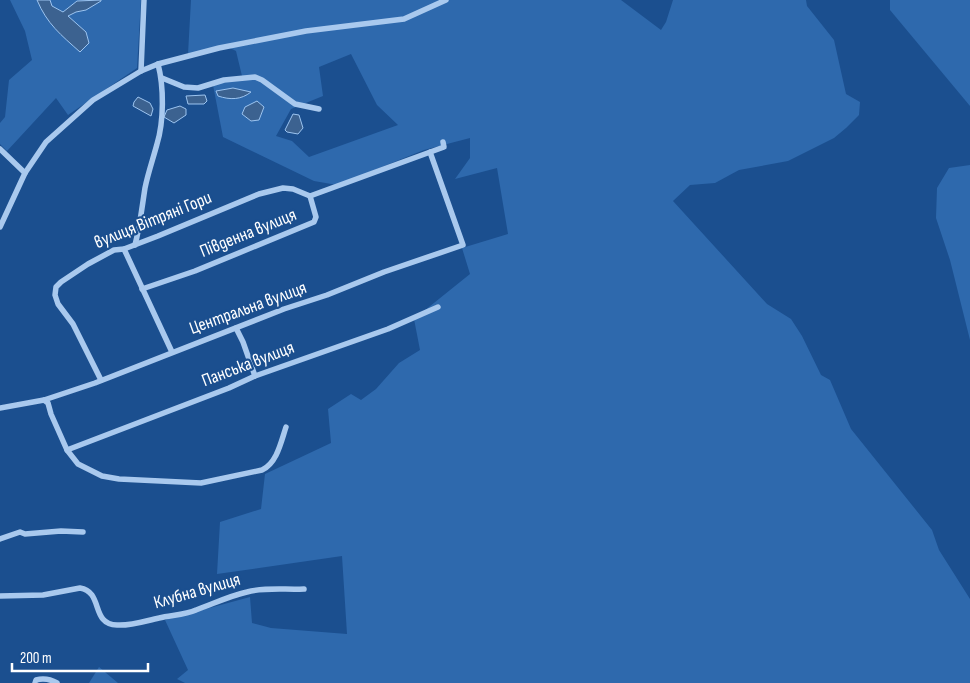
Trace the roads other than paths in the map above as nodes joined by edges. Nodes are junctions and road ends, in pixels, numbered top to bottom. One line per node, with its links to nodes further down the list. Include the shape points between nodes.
1 (144, 0): 4 (street)
2 (446, 0): 3 (street, via 404,19 306,31)
3 (158, 64): 4 (street); 5 (street)
4 (141, 71): 10 (street, via 93,100 46,142)
5 (162, 78): 6 (street, via 184,87 198,88 224,80 255,77 295,104); 13 (street, via 158,142 145,188)
6 (319, 109)
7 (443, 142): 9 (street, Південна вулиця, via 444,147)
8 (0, 149): 10 (street)
9 (430, 152): 11 (street, Південна вулиця); 17 (street, Центральна вулиця, via 463,245)
10 (25, 173): 12 (street)
11 (310, 196): 13 (street, вулиця Вітряні Гори, via 292,189 274,190); 15 (street, Південна вулиця, via 316,217 314,222)
12 (0, 228)
13 (135, 245): 14 (street, вулиця Вітряні Гори)
14 (124, 249): 15 (street); 20 (street, вулиця Вітряні Гори, via 105,254 56,287 58,304 73,324)
15 (142, 289): 18 (street)
16 (438, 307): 19 (street, Панська вулиця, via 388,329)
17 (236, 328): 18 (street, Центральна вулиця); 19 (street)
18 (172, 352): 20 (street, Центральна вулиця)
19 (254, 376): 24 (street, Панська вулиця)
20 (101, 380): 21 (street, Центральна вулиця)
21 (44, 400): 22 (street, Центральна вулиця); 24 (street, via 48,402)
22 (0, 408)
23 (286, 427): 24 (street, via 269,467 201,482 102,476 78,464)
24 (68, 450)
25 (83, 532): 26 (street, via 20,532)
26 (0, 539)
27 (304, 589): 28 (street, Клубна вулиця, via 250,591 195,611 117,625 108,624 103,619 94,596 86,589 44,595)
28 (0, 596)
29 (35, 683): 30 (street, via 41,679)
30 (57, 683)

